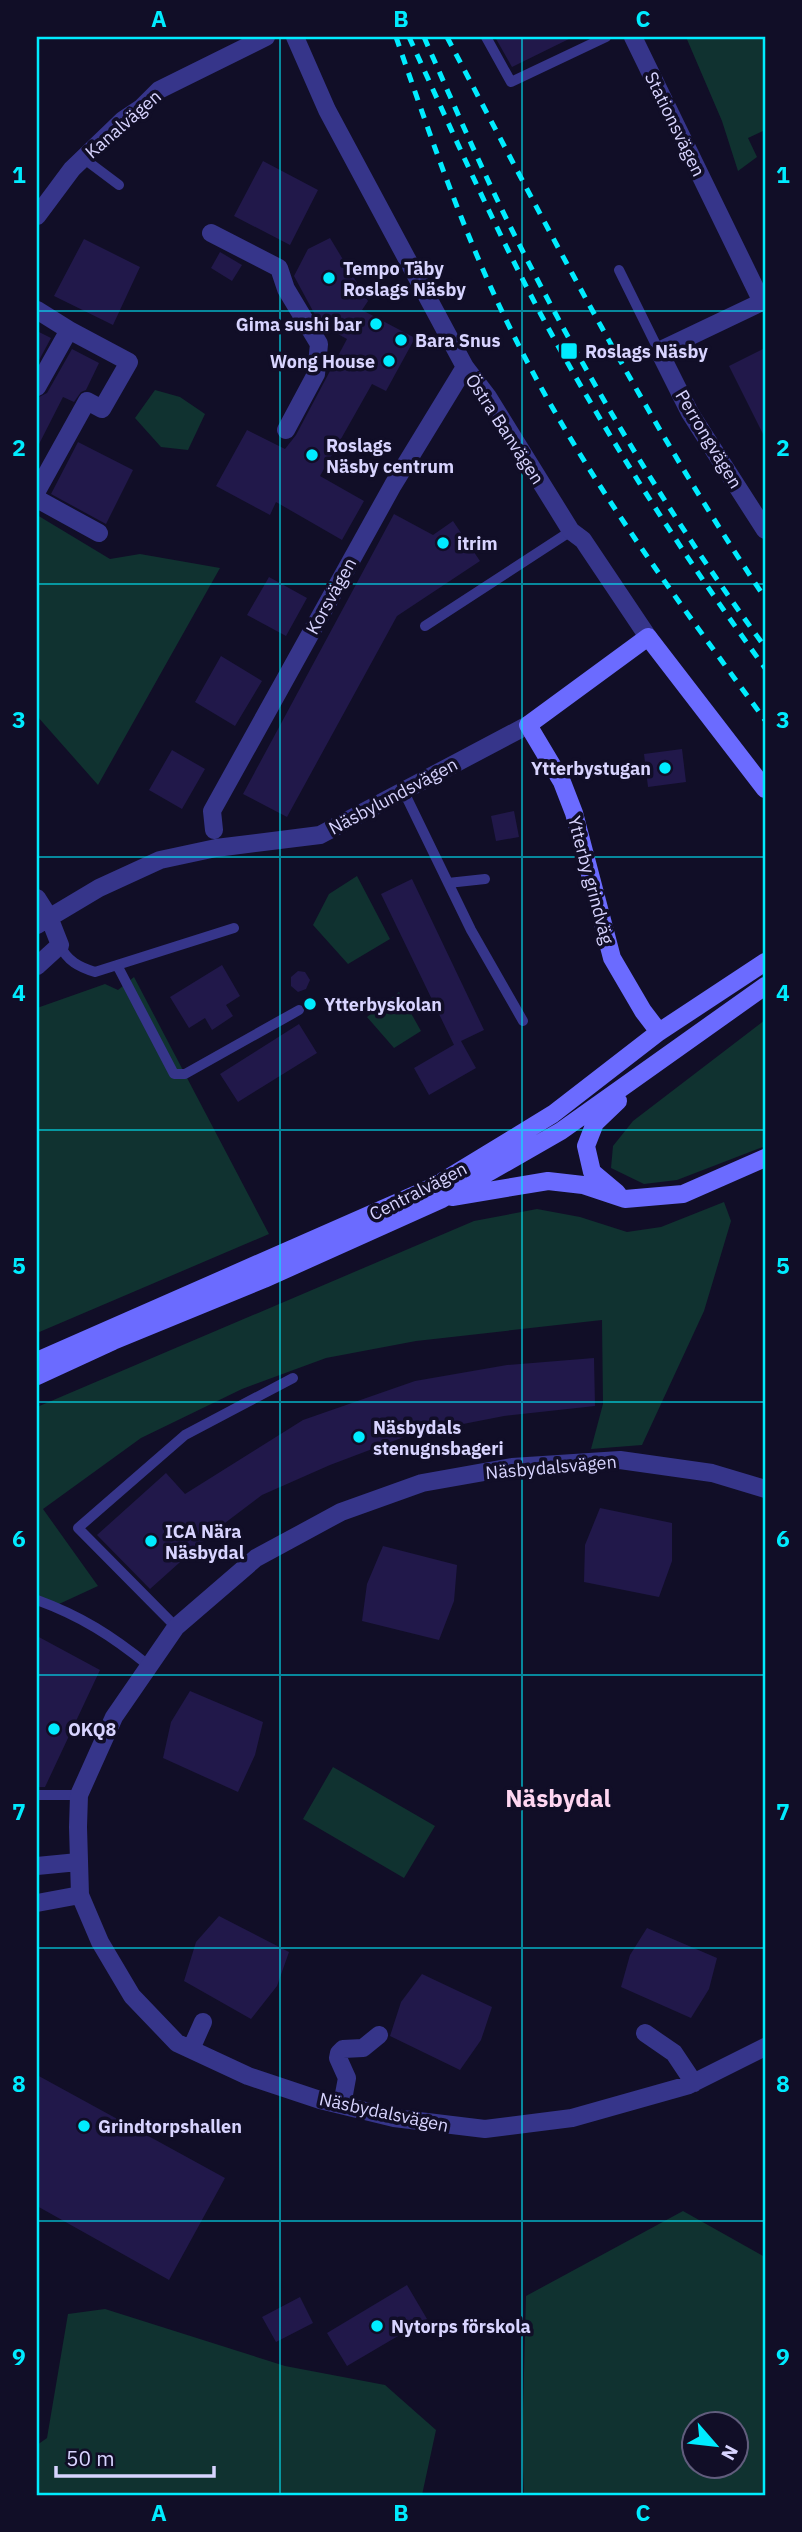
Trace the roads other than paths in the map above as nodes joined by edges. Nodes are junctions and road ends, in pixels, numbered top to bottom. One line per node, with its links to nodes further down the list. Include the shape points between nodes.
1 (266, 37): 6 (street, Kanalvägen, via 159,90)
2 (295, 37): 15 (street, Östra Banvägen, via 327,110)
3 (486, 37): 4 (lane, via 511,82)
4 (606, 37)
5 (636, 38): 11 (street, Stationsvägen)
6 (83, 158): 7 (lane); 8 (street, Kanalvägen)
7 (118, 186)
8 (37, 216)
9 (211, 233): 17 (street, via 279,268 286,289 319,344 316,373)
10 (619, 270): 14 (lane)
11 (764, 301): 14 (street)
12 (37, 310): 13 (street)
13 (69, 330): 16 (street); 18 (street, via 129,362 102,409 87,401)
14 (659, 351): 20 (street, Perrongvägen, via 690,413)
15 (465, 367): 21 (street, Östra Banvägen); 28 (street, Korsvägen, via 393,485 212,811)
16 (37, 387)
17 (286, 430)
18 (37, 491)
19 (37, 499): 22 (street)
20 (765, 530)
21 (570, 531): 23 (lane); 24 (street, Östra Banvägen, via 583,540)
22 (99, 533)
23 (425, 626)
24 (648, 637): 25 (street, Näsbylundsvägen); 26 (street, Östra Banvägen)
25 (528, 725): 27 (street, Näsbylundsvägen); 41 (street, Ytterby grindväg, via 562,782 574,813 612,958)
26 (765, 789)
27 (403, 790): 30 (lane); 32 (street, Näsbylundsvägen, via 320,835 160,860)
28 (214, 831)
29 (485, 879): 30 (lane)
30 (447, 883): 40 (lane)
31 (37, 898): 32 (street)
32 (43, 921): 34 (street)
33 (234, 928): 36 (lane)
34 (60, 946): 36 (lane, via 64,956 95,972); 37 (street)
35 (765, 962): 41 (street, Centralvägen)
36 (117, 965): 39 (lane, via 174,1074 185,1074)
37 (37, 967)
38 (765, 986): 42 (street, Centralvägen)
39 (299, 1010)
40 (523, 1020)
41 (659, 1032): 46 (street, Centralvägen, via 553,1114 435,1186)
42 (667, 1054): 44 (street, Centralvägen, via 561,1131); 45 (street, via 595,1123 586,1146 592,1172)
43 (765, 1158): 45 (street, via 683,1194)
44 (442, 1199): 45 (street, via 548,1181 583,1185); 47 (street, Centralvägen)
45 (625, 1199)
46 (37, 1361)
47 (37, 1376)
48 (293, 1378): 51 (lane, via 185,1435 78,1528)
49 (765, 1489): 51 (street, Näsbydalsvägen, via 712,1474 620,1460 512,1467 422,1483 341,1512 256,1559)
50 (37, 1600): 52 (lane, via 114,1637)
51 (176, 1627): 52 (street, Näsbydalsvägen)
52 (149, 1665): 54 (street, Näsbydalsvägen, via 114,1717)
53 (37, 1795): 54 (lane)
54 (79, 1796): 55 (street, Näsbydalsvägen)
55 (78, 1862): 56 (street); 57 (street, Näsbydalsvägen)
56 (37, 1866)
57 (79, 1895): 58 (street); 63 (street, Näsbydalsvägen, via 132,1996 177,2043)
58 (37, 1903)
59 (203, 2022): 63 (street)
60 (645, 2034): 64 (street, via 674,2053)
61 (379, 2035): 65 (street, via 363,2048 339,2053 347,2078)
62 (765, 2047): 64 (street, Näsbydalsvägen)
63 (191, 2049): 65 (street, Näsbydalsvägen, via 248,2076)
64 (694, 2083): 65 (street, Näsbydalsvägen, via 572,2118 485,2129 394,2118)
65 (342, 2105)

